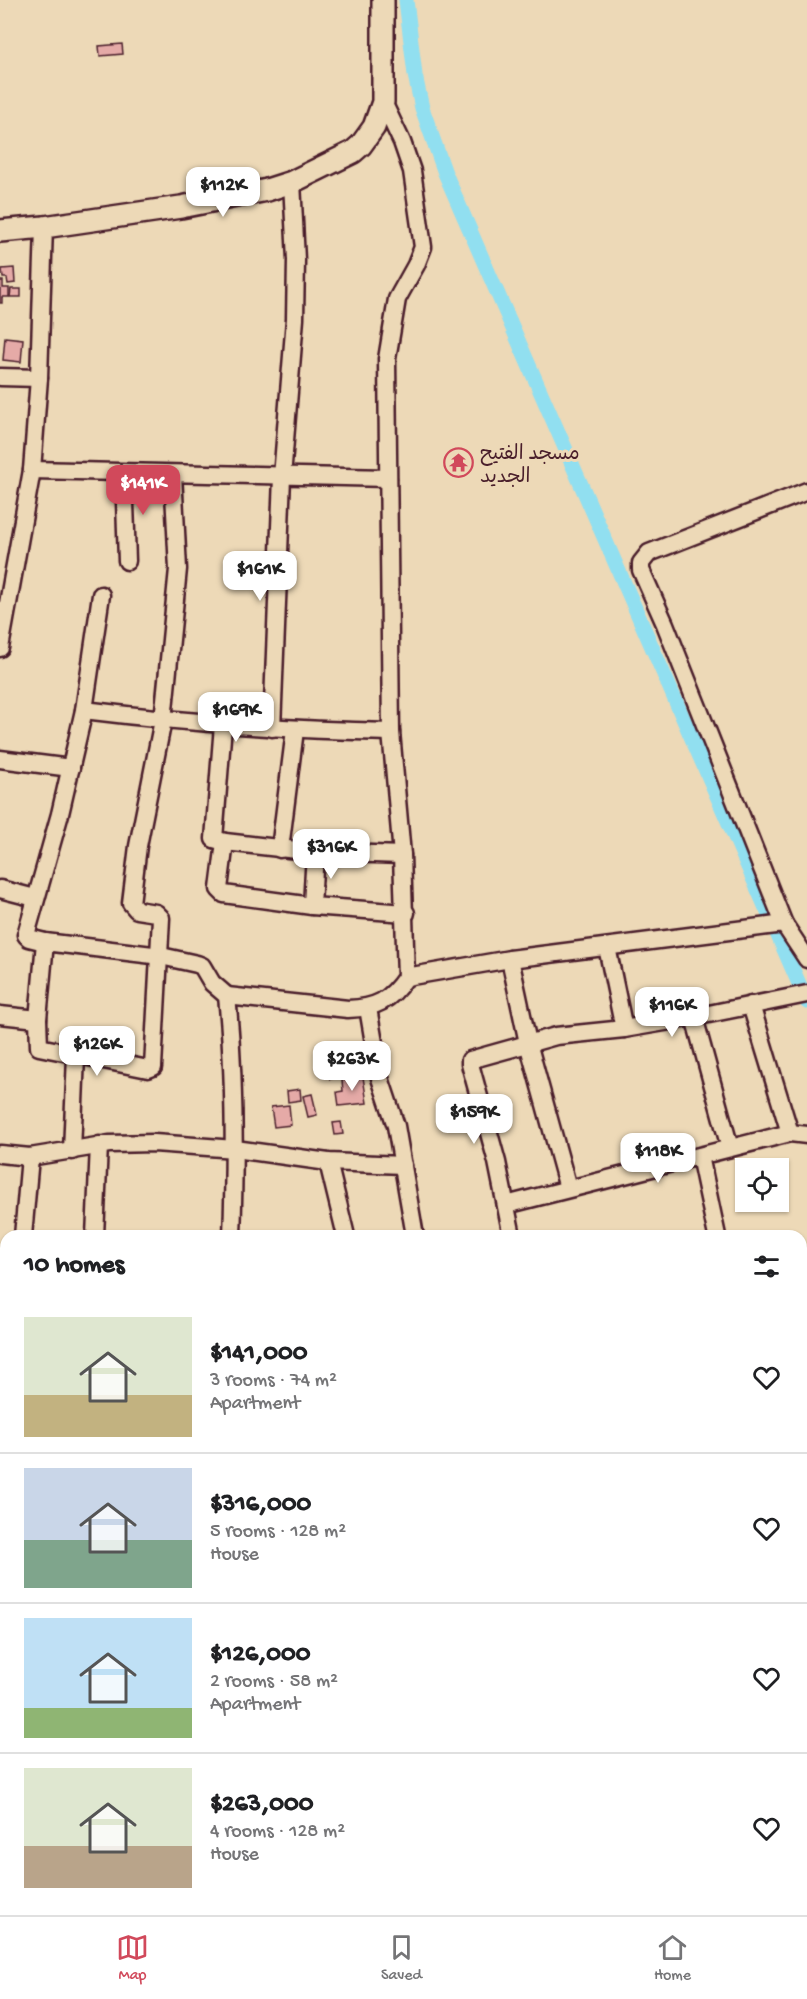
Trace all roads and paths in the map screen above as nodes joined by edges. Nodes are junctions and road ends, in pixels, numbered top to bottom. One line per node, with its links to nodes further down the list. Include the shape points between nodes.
1 (383, 0): 2 (street)
2 (383, 102): 3 (street, via 374,127 361,145); 12 (street, via 412,171 423,247 398,299 388,346)
3 (292, 182): 4 (street, via 181,207); 11 (street, via 295,319)
4 (44, 227): 5 (street); 7 (street)
5 (0, 231)
6 (0, 377): 7 (street)
7 (39, 378): 8 (street)
8 (32, 470): 9 (street); 16 (street)
9 (124, 472): 10 (street); 14 (street)
10 (173, 474): 11 (street); 19 (street, via 178,569)
11 (282, 477): 12 (street); 21 (street)
12 (388, 478): 23 (street)
13 (807, 491): 34 (street, via 649,553 641,563)
14 (127, 561)
15 (101, 595): 18 (street)
16 (3, 612): 17 (street)
17 (0, 648)
18 (84, 710): 19 (street); 25 (street)
19 (164, 720): 20 (street); 37 (street, via 138,846 131,903 137,910 160,914)
20 (223, 725): 21 (street); 26 (street, via 212,836)
21 (272, 728): 22 (street)
22 (295, 730): 23 (street); 27 (street)
23 (391, 732): 29 (street)
24 (0, 759): 25 (street)
25 (71, 768): 31 (street)
26 (225, 843): 27 (street); 32 (street, via 221,892)
27 (280, 849): 28 (street)
28 (315, 852): 29 (street); 32 (street)
29 (402, 855): 33 (street)
30 (0, 889): 31 (street)
31 (35, 898): 35 (street, via 26,934)
32 (312, 906): 33 (street)
33 (406, 914): 40 (street)
34 (784, 924): 36 (street); 39 (street)
35 (45, 942): 37 (street); 47 (street)
36 (607, 947): 38 (street); 48 (street)
37 (161, 956): 42 (street, via 200,964 212,983); 50 (street, via 153,1067)
38 (510, 959): 40 (street); 49 (street)
39 (807, 959)
40 (406, 976): 44 (street, via 392,994)
41 (807, 994): 43 (street)
42 (227, 996): 44 (street); 55 (street)
43 (750, 1005): 46 (street); 51 (street)
44 (368, 1008): 61 (street, via 376,1063 396,1126)
45 (0, 1015): 47 (street)
46 (694, 1017): 48 (street); 54 (street)
47 (38, 1019): 50 (street, via 39,1047)
48 (624, 1029): 49 (street)
49 (528, 1043): 62 (street); 63 (street, via 472,1058 470,1062)
50 (76, 1056): 56 (street)
51 (790, 1133): 52 (street); 54 (street)
52 (807, 1135)
53 (99, 1145): 55 (street, via 175,1144); 56 (street); 65 (street)
54 (730, 1148): 58 (street)
55 (235, 1149): 60 (street); 66 (street)
56 (72, 1150): 59 (street)
57 (0, 1154): 59 (street)
58 (700, 1156): 62 (street); 70 (street)
59 (30, 1157): 64 (street)
60 (328, 1162): 61 (street); 67 (street)
61 (403, 1165): 68 (street)
62 (568, 1188): 63 (street)
63 (506, 1205): 69 (street)
64 (23, 1230)
65 (95, 1230)
66 (232, 1230)
67 (345, 1230)
68 (414, 1230)
69 (511, 1230)
70 (716, 1230)

